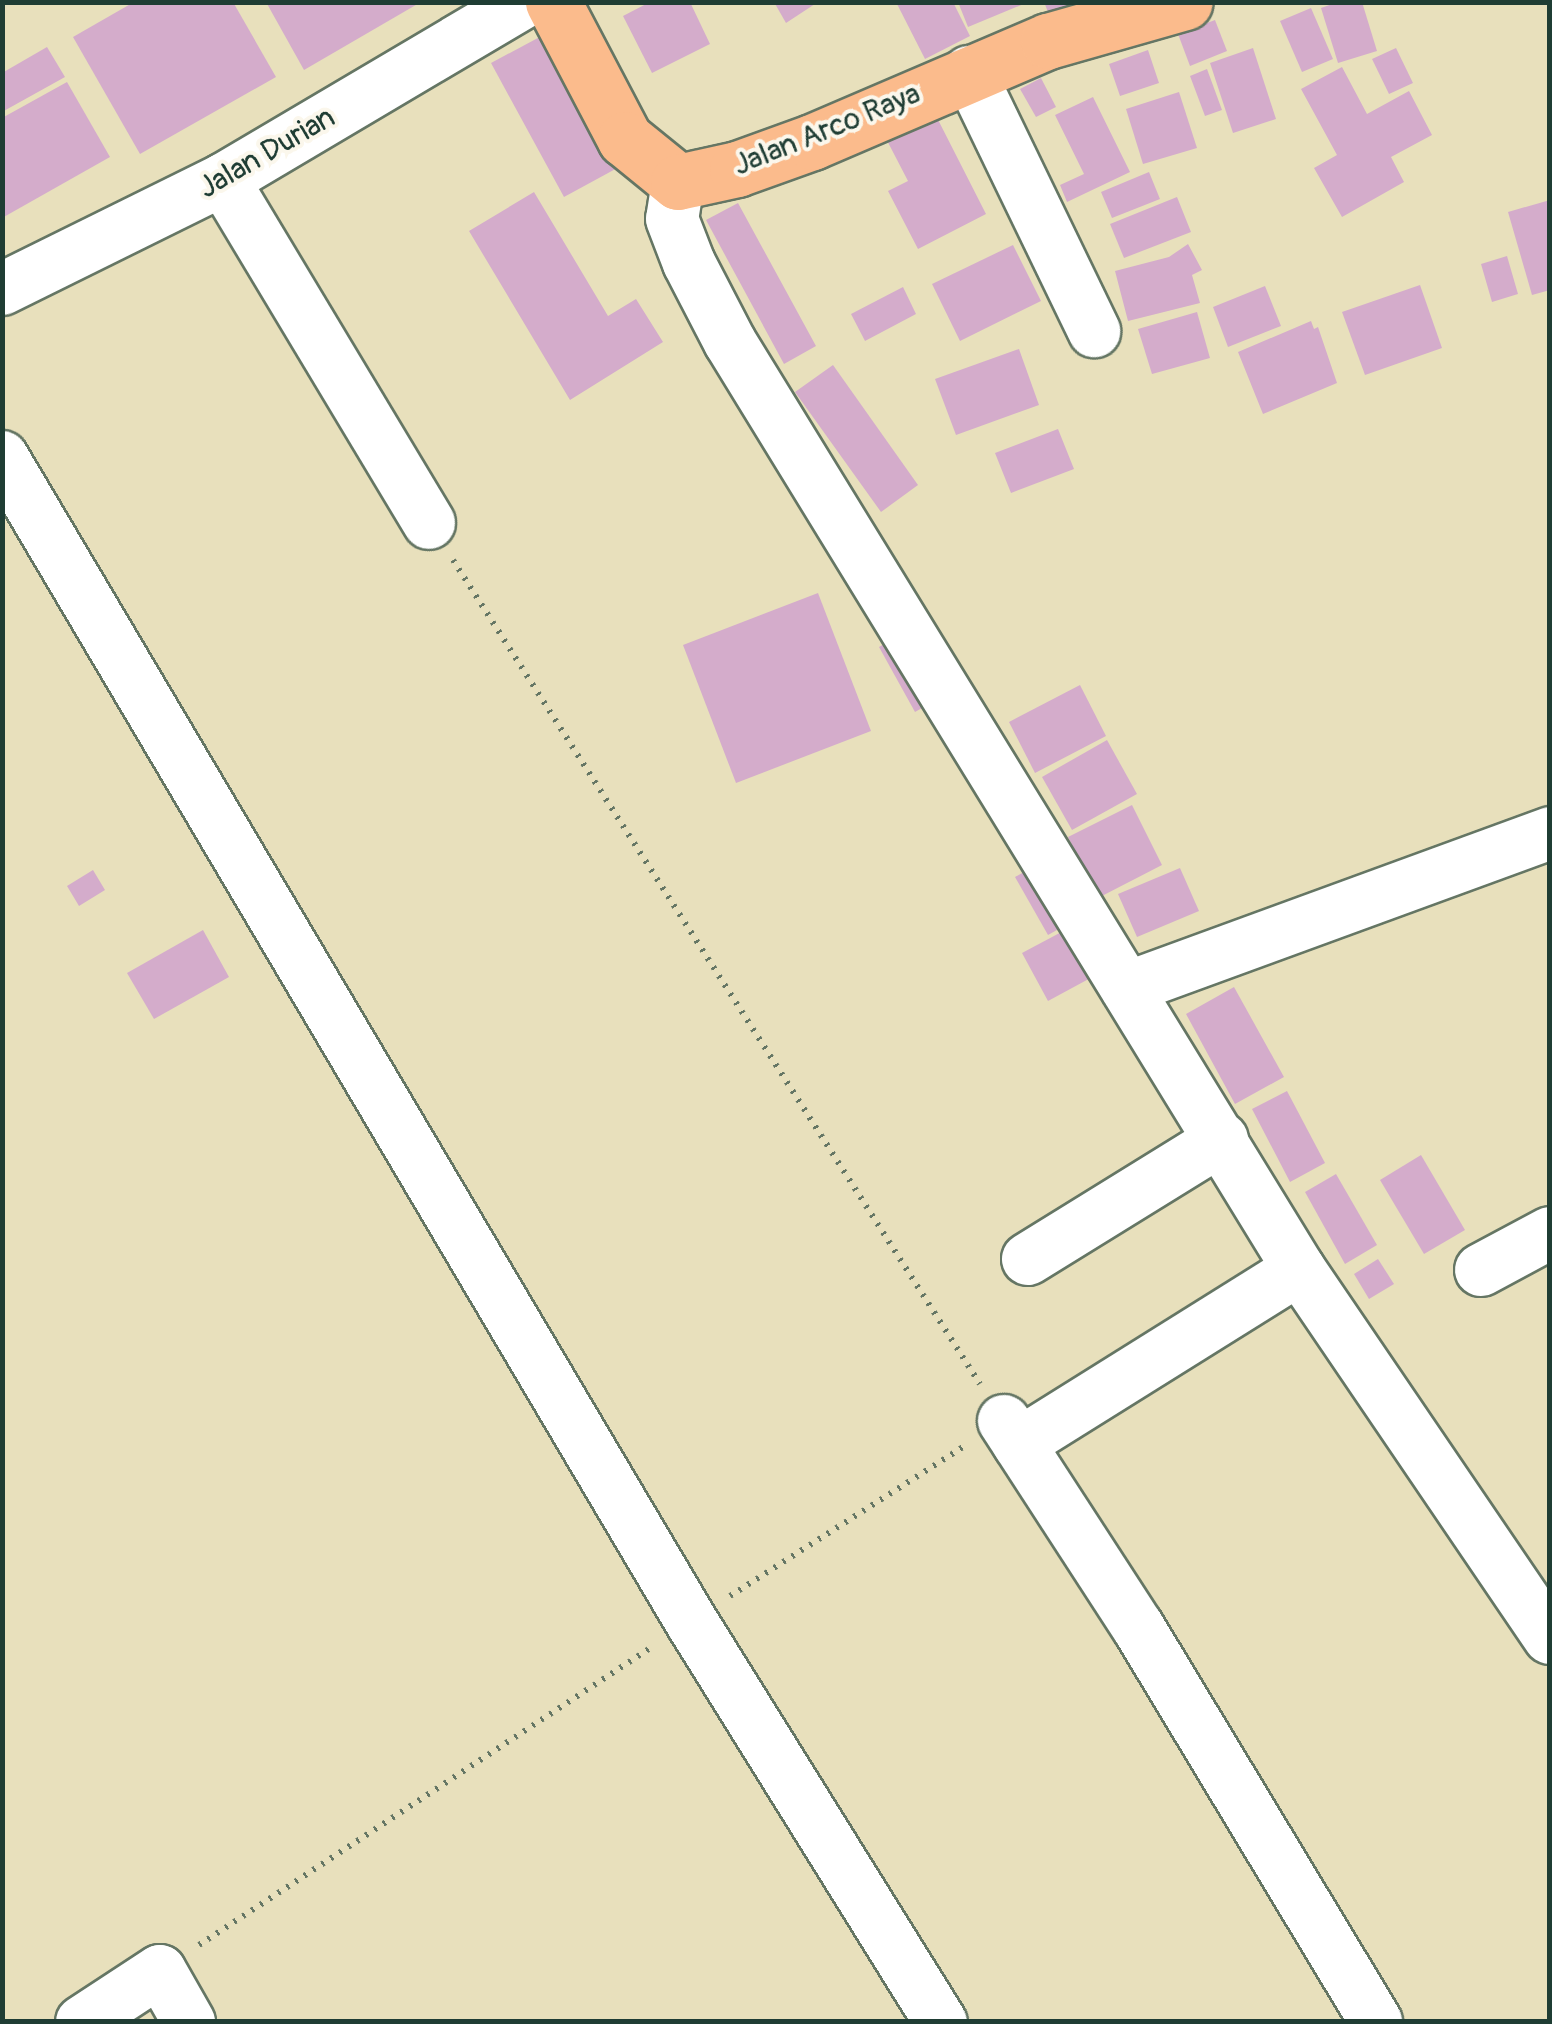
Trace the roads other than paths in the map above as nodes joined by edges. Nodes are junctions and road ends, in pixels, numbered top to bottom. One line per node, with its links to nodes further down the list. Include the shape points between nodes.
1 (524, 2): 5 (street, Jalan Durian)
2 (553, 2): 6 (main road, via 625,139)
3 (1186, 2): 4 (main road, Jalan Arco Raya, via 1048,41)
4 (969, 72): 6 (main road, Jalan Arco Raya, via 812,142); 8 (street)
5 (223, 180): 7 (street, Jalan Durian); 10 (street)
6 (678, 182): 12 (street, via 672,219 730,342)
7 (2, 289)
8 (1094, 330)
9 (2, 457): 21 (street, via 691,1621)
10 (429, 523)
11 (1550, 833): 12 (street)
12 (1128, 988): 13 (street)
13 (1222, 1138): 15 (street); 16 (street)
14 (1550, 1233): 17 (street)
15 (1028, 1260)
16 (1300, 1269): 18 (street); 22 (street, via 1012,1432)
17 (1481, 1270)
18 (1550, 1638)
19 (82, 2022): 20 (street, via 160,1971)
20 (189, 2022)
21 (941, 2022)
22 (1376, 2022)

